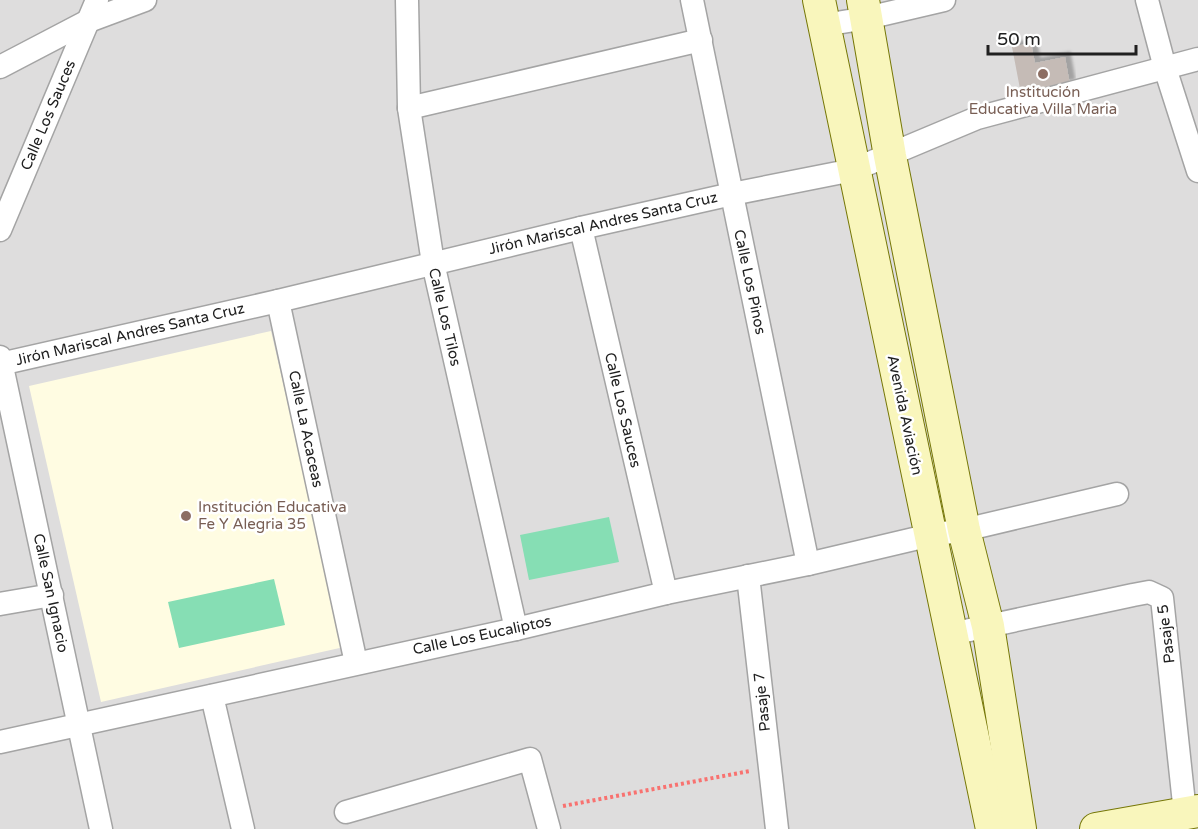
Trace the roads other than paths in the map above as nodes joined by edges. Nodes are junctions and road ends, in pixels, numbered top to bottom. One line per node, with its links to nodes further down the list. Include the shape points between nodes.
1 (97, 0): 9 (street, Calle Los Sauces)
2 (145, 0): 9 (street)
3 (407, 0): 14 (street, Calle Los Tilos)
4 (692, 0): 10 (street, Calle Los Pinos)
5 (944, 0): 7 (street)
6 (1147, 0): 13 (street)
7 (865, 9): 8 (street); 15 (street)
8 (822, 12): 16 (street, Avenida Aviación)
9 (87, 22): 12 (street); 20 (street, Calle Los Sauces)
10 (701, 40): 14 (street); 18 (street, Calle Los Pinos)
11 (1198, 59): 13 (street, Jirón Mariscal Andres Santa Cruz)
12 (0, 67)
13 (1165, 68): 15 (street, Jirón Mariscal Andres Santa Cruz, via 977,118); 17 (street)
14 (409, 108): 21 (street, Calle Los Tilos)
15 (890, 156): 16 (street, Jirón Mariscal Andres Santa Cruz); 25 (street)
16 (853, 170): 18 (street, Jirón Mariscal Andres Santa Cruz); 26 (street, Avenida Aviación)
17 (1198, 171)
18 (732, 194): 19 (street, Jirón Mariscal Andres Santa Cruz); 27 (street, Calle Los Pinos)
19 (581, 228): 21 (street, Jirón Mariscal Andres Santa Cruz); 29 (street, Calle Los Sauces)
20 (0, 230)
21 (433, 263): 22 (street, Jirón Mariscal Andres Santa Cruz); 33 (street, Calle Los Tilos)
22 (278, 301): 23 (street, Jirón Mariscal Andres Santa Cruz); 35 (street, Calle La Acaceas)
23 (1, 361): 30 (street, Calle San Ignacio)
24 (1117, 494): 25 (street, Calle Los Eucaliptos)
25 (964, 530): 26 (street, Calle Los Eucaliptos); 32 (street)
26 (931, 535): 27 (street, Calle Los Eucaliptos); 34 (street, Avenida Aviación)
27 (808, 564): 28 (street, Calle Los Eucaliptos)
28 (748, 576): 29 (street, Calle Los Eucaliptos); 44 (street, Pasaje 7)
29 (666, 593): 33 (street, Calle Los Eucaliptos)
30 (52, 595): 31 (street); 37 (street, Calle San Ignacio)
31 (0, 604)
32 (988, 626): 34 (street, Pasaje 5); 40 (street, Pasaje 5, via 1149,592 1162,598); 46 (street)
33 (516, 629): 35 (street, Calle Los Eucaliptos)
34 (951, 634): 45 (street, Avenida Aviación)
35 (356, 663): 36 (street, Calle Los Eucaliptos)
36 (212, 696): 37 (street, Calle Los Eucaliptos); 43 (street)
37 (79, 724): 38 (street, Calle Los Eucaliptos); 42 (street, Calle San Ignacio)
38 (0, 742)
39 (346, 812): 41 (street, via 530,759)
40 (1191, 812): 47 (street)
41 (546, 819)
42 (101, 829)
43 (243, 829)
44 (777, 829)
45 (992, 829)
46 (1020, 829)
47 (1096, 829)

